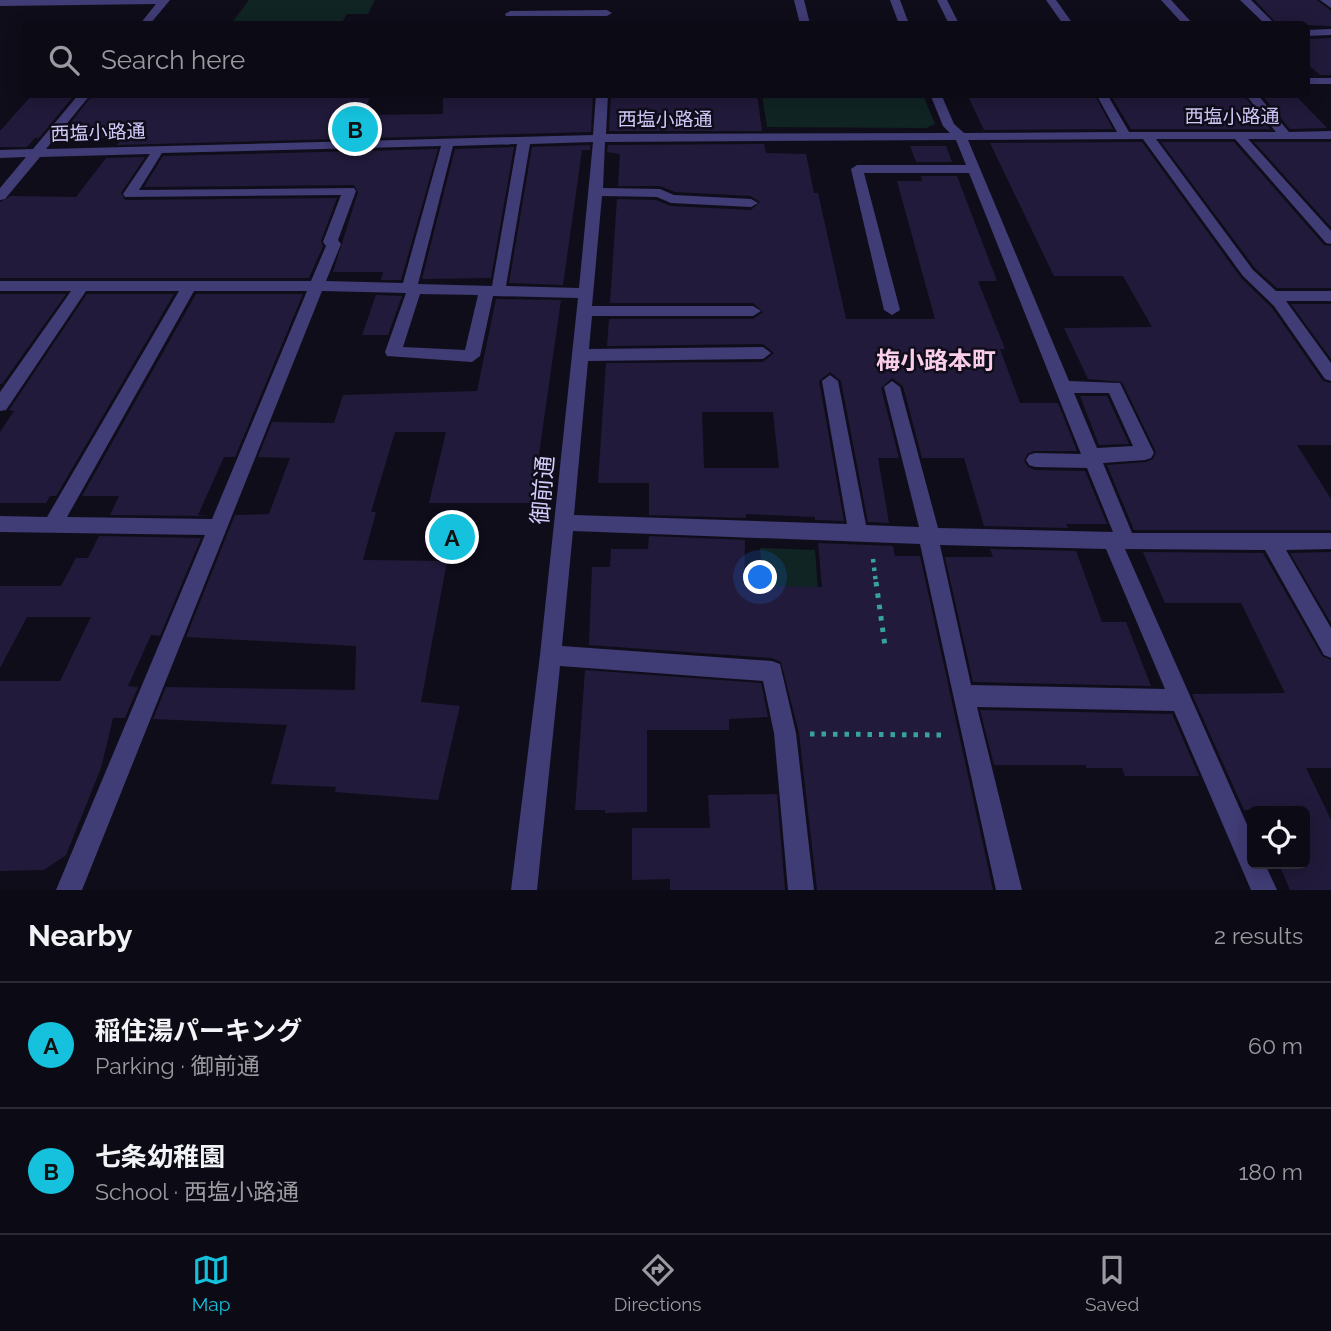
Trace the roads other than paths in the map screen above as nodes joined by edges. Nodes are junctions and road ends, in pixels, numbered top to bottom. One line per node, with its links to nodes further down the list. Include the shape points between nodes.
1 (608, 0): 12 (street)
2 (799, 0): 16 (street)
3 (895, 0): 17 (street)
4 (942, 0): 18 (street)
5 (1051, 0): 19 (street)
6 (1166, 0): 20 (street)
7 (1245, 0): 21 (street)
8 (1325, 0): 11 (street)
9 (165, 1): 10 (street); 13 (street)
10 (9, 4)
11 (1331, 5)
12 (607, 13): 14 (street, via 507,13); 15 (street)
13 (148, 21)
14 (500, 21)
15 (606, 21)
16 (803, 21)
17 (903, 21)
18 (952, 21)
19 (1066, 21)
20 (1185, 21)
21 (1267, 21)
22 (1331, 32): 23 (street)
23 (1310, 33)
24 (1310, 81): 25 (street)
25 (1331, 81)
26 (83, 98): 41 (street)
27 (602, 98): 37 (street, 御前通)
28 (937, 98): 36 (street, via 949,126)
29 (1103, 98): 33 (street)
30 (1253, 98): 31 (street)
31 (1285, 135): 32 (street, 西塩小路通); 35 (street, 西塩小路通)
32 (1331, 135)
33 (1125, 136): 34 (street, 西塩小路通); 36 (street, 西塩小路通)
34 (1147, 136): 35 (street, 西塩小路通); 54 (street, via 1256,283)
35 (1239, 136): 47 (street)
36 (961, 137): 37 (street, 西塩小路通); 43 (street)
37 (599, 138): 38 (street, 西塩小路通); 44 (street, 御前通)
38 (524, 140): 39 (street, 西塩小路通); 53 (street)
39 (448, 142): 40 (street, 西塩小路通); 52 (street)
40 (159, 149): 41 (street, 西塩小路通); 51 (street, via 130,194 349,191)
41 (36, 153): 42 (street, 西塩小路通); 45 (street)
42 (0, 154)
43 (974, 169): 58 (street, via 857,169); 65 (street)
44 (596, 192): 46 (street, via 660,193 671,200); 57 (street, 御前通)
45 (0, 196)
46 (751, 203)
47 (1331, 240)
48 (5, 286): 49 (street); 56 (street)
49 (82, 286): 50 (street); 66 (street)
50 (189, 286): 51 (street); 71 (street)
51 (316, 286): 52 (street); 72 (street)
52 (412, 288): 53 (street); 53 (street, via 393,352 472,356)
53 (493, 290): 57 (street)
54 (1274, 296): 55 (street); 62 (street)
55 (1331, 296)
56 (0, 300)
57 (585, 302): 59 (street); 61 (street, 御前通)
58 (892, 310)
59 (753, 311)
60 (763, 353): 61 (street)
61 (579, 355): 69 (street, 御前通)
62 (1331, 375)
63 (830, 381): 73 (street)
64 (892, 387): 74 (street)
65 (1066, 387): 67 (street); 67 (street, via 1114,387 1145,453)
66 (0, 405)
67 (1094, 458): 68 (street); 75 (street)
68 (1035, 460)
69 (563, 523): 73 (street); 79 (street, 御前通)
70 (0, 524): 71 (street)
71 (53, 524): 72 (street)
72 (220, 527): 84 (street)
73 (864, 533): 74 (street)
74 (928, 536): 75 (street); 80 (street)
75 (1119, 541): 77 (street); 81 (street)
76 (1331, 541): 77 (street)
77 (1271, 542): 78 (street)
78 (1331, 649)
79 (551, 655): 85 (street, 御前通); 86 (street, via 772,671 785,733)
80 (963, 696): 81 (street); 87 (street)
81 (1182, 700): 82 (street)
82 (1247, 852)
83 (1254, 869): 88 (street)
84 (69, 890)
85 (524, 890)
86 (801, 890)
87 (1009, 890)
88 (1264, 890)

